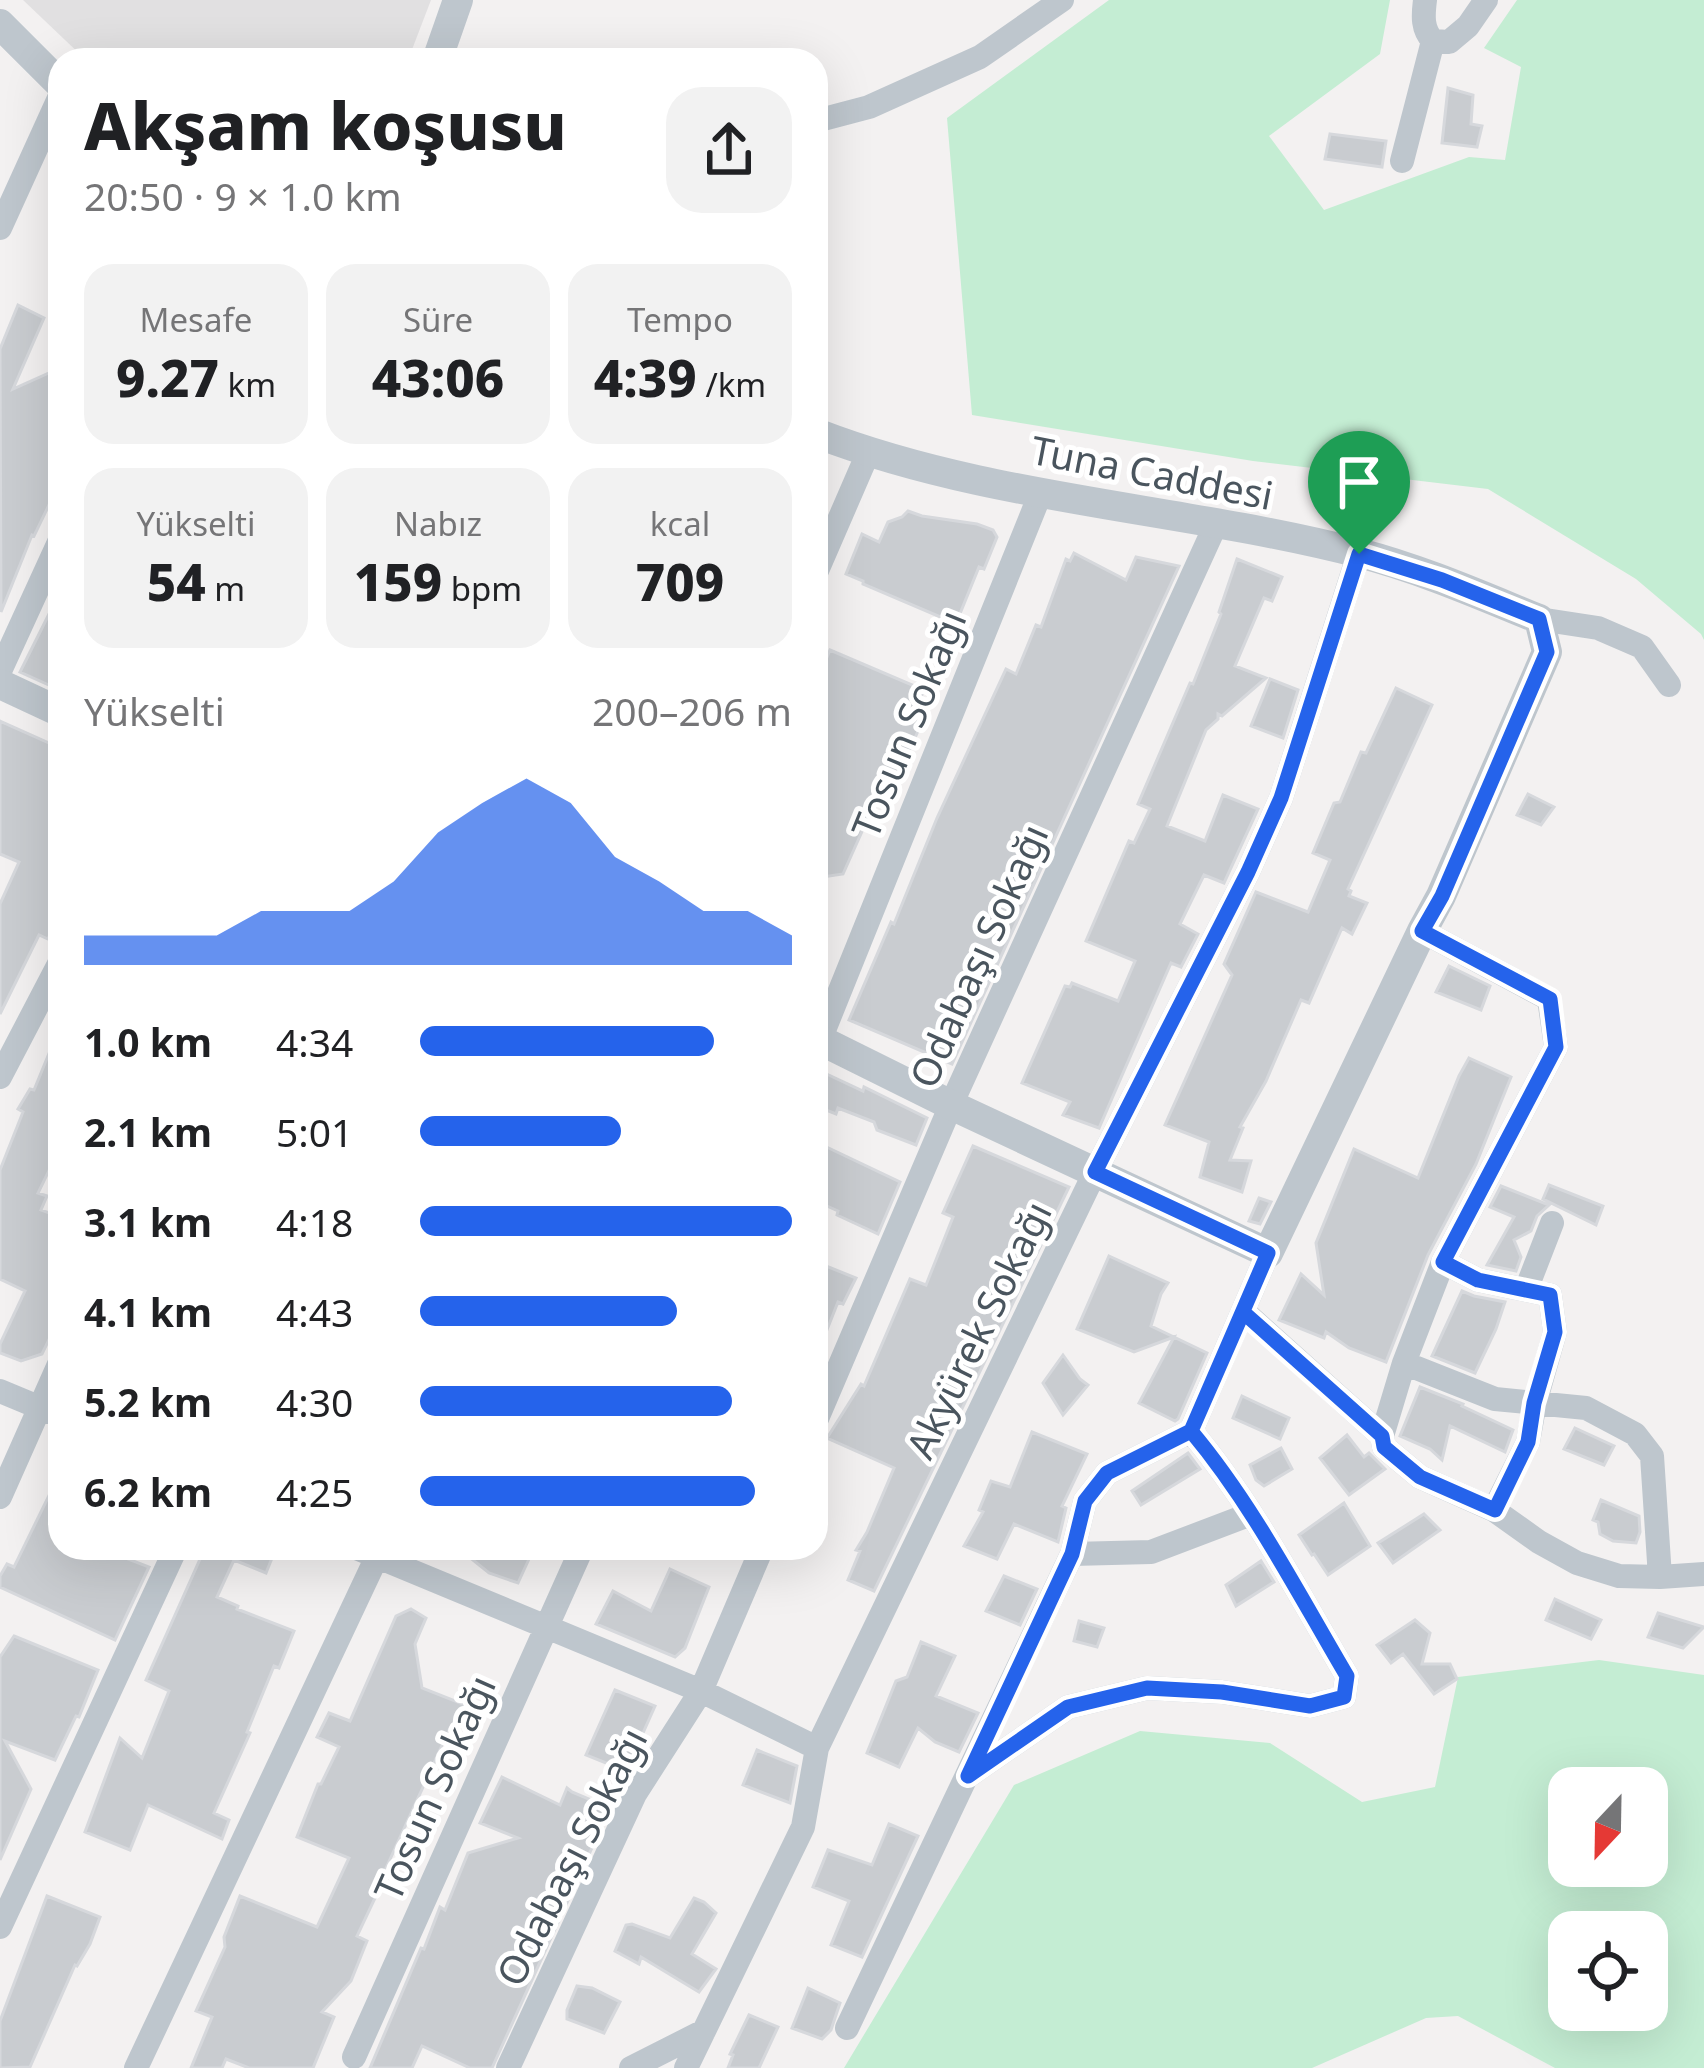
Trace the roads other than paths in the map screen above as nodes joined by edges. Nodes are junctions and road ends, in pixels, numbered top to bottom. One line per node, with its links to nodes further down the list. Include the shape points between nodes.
1 (458, 0): 7 (street)
2 (1061, 0): 9 (street, via 980,57)
3 (1425, 0): 6 (street, via 1425,33)
4 (1486, 0): 6 (street, via 1449,42)
5 (0, 24): 8 (street)
6 (1433, 41): 11 (street)
7 (441, 48)
8 (48, 72)
9 (828, 119)
10 (48, 122): 12 (street)
11 (1402, 161)
12 (0, 228)
13 (828, 438): 14 (street, Tuna Caddesi)
14 (868, 453): 15 (street, Tuna Caddesi); 17 (street)
15 (1041, 492): 16 (street, Tuna Caddesi); 27 (street, Tosun Sokağı)
16 (1216, 524): 18 (street, Tuna Caddesi); 30 (street, Odabaşı Sokağı)
17 (828, 545)
18 (1359, 554): 20 (street, Tuna Caddesi); 31 (street, Akyürek Sokağı, via 1281,798)
19 (48, 565): 21 (street)
20 (1539, 619): 23 (street, via 1598,628 1642,647); 25 (street, via 1547,652)
21 (0, 671)
22 (0, 684): 24 (street)
23 (1669, 685)
24 (48, 706)
25 (1422, 931): 33 (street); 34 (street, via 1550,999 1556,1047)
26 (48, 985): 29 (street)
27 (828, 1018)
28 (828, 1048): 30 (street)
29 (0, 1077)
30 (951, 1106): 31 (street); 39 (street, Odabaşı Sokağı)
31 (1095, 1172): 33 (street); 58 (street, Akyürek Sokağı)
32 (1552, 1223): 35 (street)
33 (1268, 1253): 36 (street)
34 (1443, 1262): 35 (street); 37 (street)
35 (1526, 1290): 40 (street, via 1550,1295 1555,1332)
36 (1243, 1312): 43 (street); 44 (street)
37 (1404, 1363): 40 (street, via 1495,1399); 44 (street)
38 (0, 1391): 41 (street)
39 (828, 1393)
40 (1534, 1403): 46 (street, via 1528,1442); 55 (street, via 1586,1408 1634,1434 1652,1456)
41 (48, 1412)
42 (48, 1414): 45 (street)
43 (1191, 1431): 47 (street); 48 (street, via 1107,1473 1085,1501)
44 (1382, 1436): 46 (street, via 1384,1447 1420,1477)
45 (0, 1497)
46 (1495, 1510): 55 (street, via 1577,1563)
47 (1251, 1514): 48 (street, via 1151,1552); 59 (street, via 1347,1676 1344,1697 1310,1706 1147,1688 1068,1707)
48 (1072, 1554): 59 (street)
49 (170, 1560): 60 (street)
50 (368, 1560): 64 (street)
51 (393, 1560): 56 (street)
52 (576, 1560): 56 (street, Tosun Sokağı)
53 (757, 1560): 57 (street, Odabaşı Sokağı)
54 (1704, 1574): 55 (street)
55 (1660, 1577)
56 (546, 1626): 57 (street); 63 (street, Tosun Sokağı)
57 (701, 1690): 58 (street); 65 (street, Odabaşı Sokağı, via 635,1794)
58 (817, 1748): 62 (street, Akyürek Sokağı, via 803,1827)
59 (968, 1776): 61 (street)
60 (0, 1927)
61 (847, 2028)
62 (704, 2031): 66 (street); 67 (street, Akyürek Sokağı)
63 (354, 2056)
64 (136, 2068)
65 (508, 2068)
66 (631, 2068)
67 (686, 2068)

